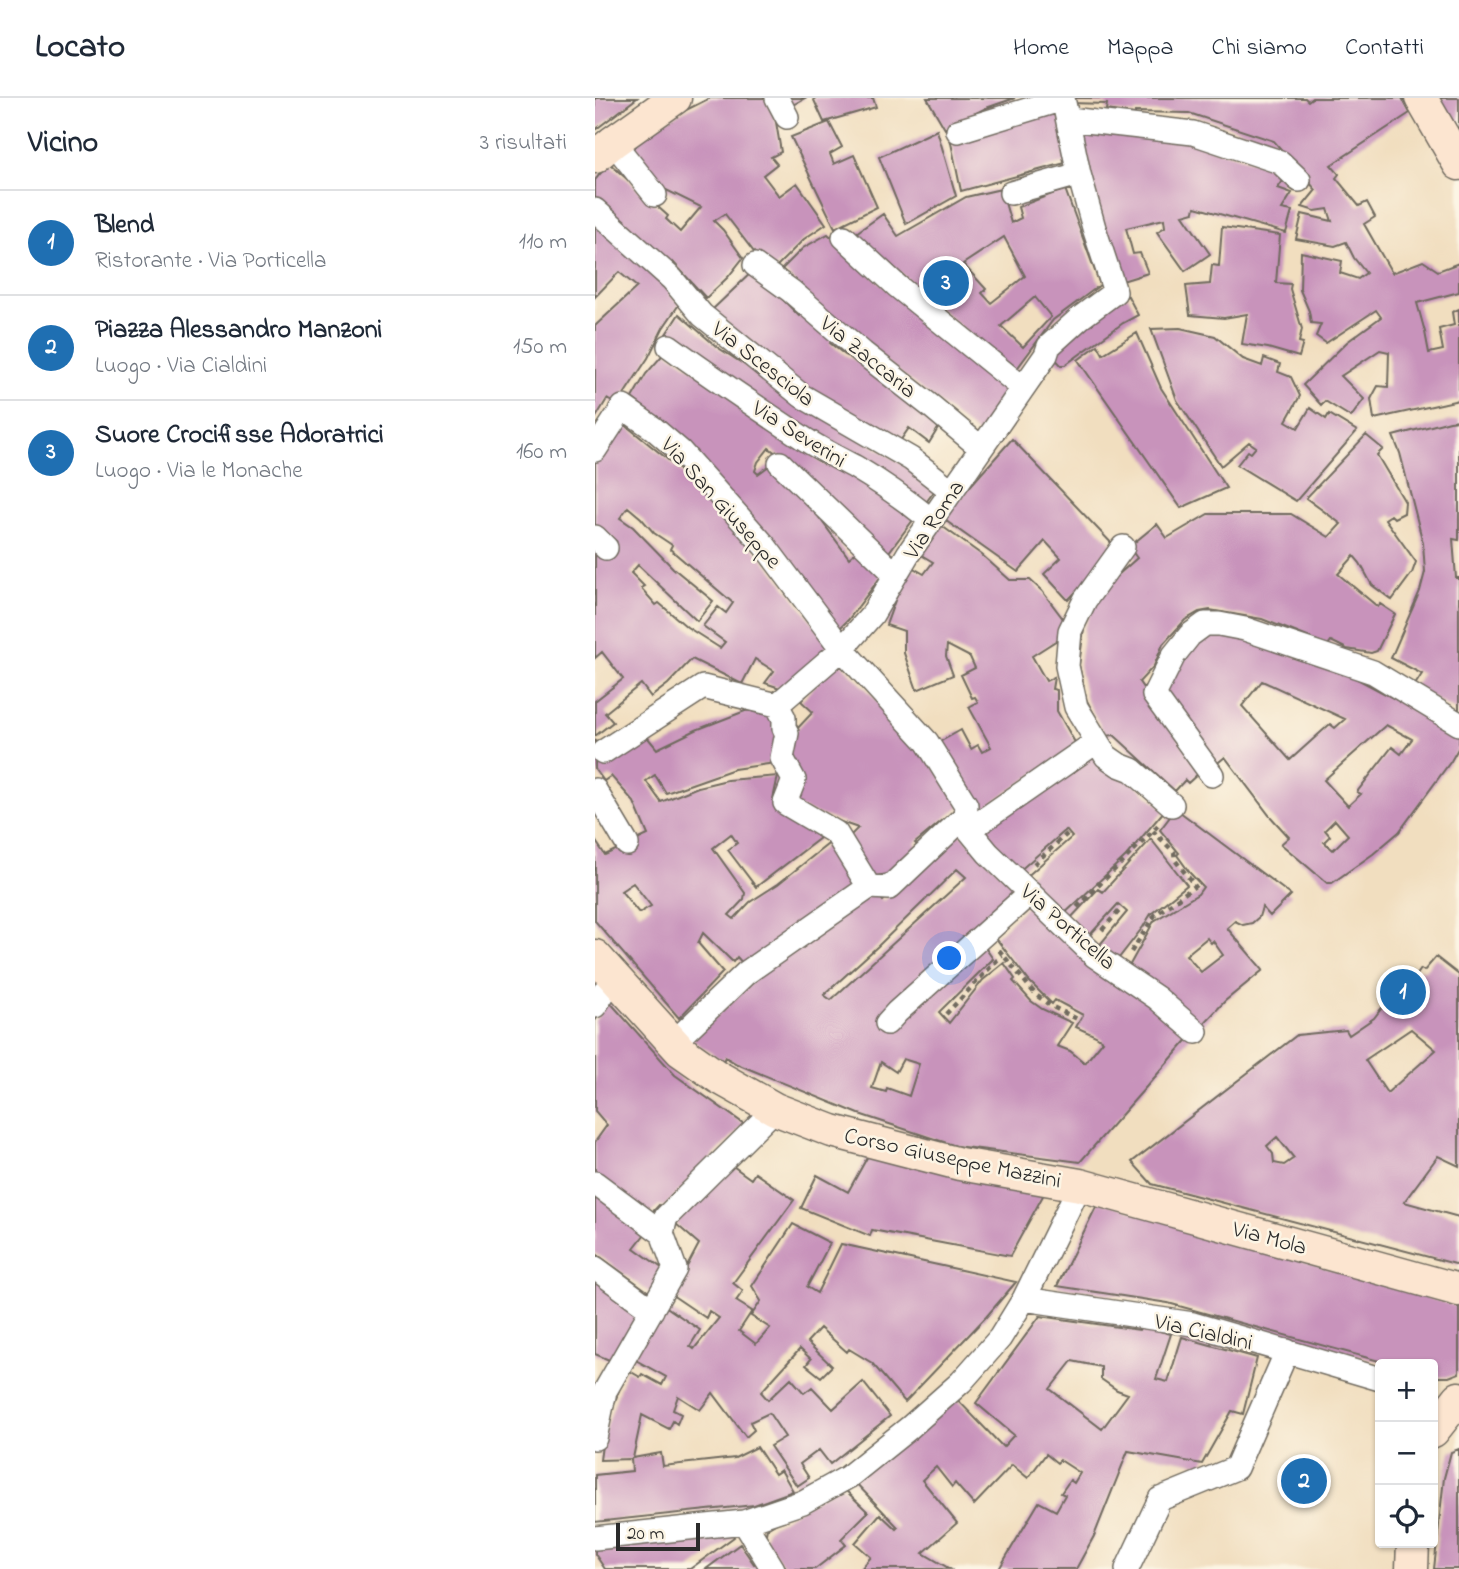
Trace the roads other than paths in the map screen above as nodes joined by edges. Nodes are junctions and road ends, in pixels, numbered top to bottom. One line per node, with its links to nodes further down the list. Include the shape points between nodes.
1 (675, 98): 5 (main road)
2 (1421, 98): 6 (main road)
3 (1065, 105): 4 (street); 7 (street); 8 (street, via 1193,133 1280,162)
4 (958, 131)
5 (604, 150): 10 (street)
6 (1459, 164)
7 (1079, 174): 9 (street); 15 (street, Via Roma, via 1115,292 1049,346)
8 (1299, 180)
9 (1011, 193)
10 (655, 195)
11 (595, 211): 19 (street, Via Scesciola, via 673,279 702,315 802,396 911,459)
12 (844, 237): 15 (street)
13 (755, 265): 16 (street, Via Zaccaria)
14 (669, 346): 20 (street, Via Severini)
15 (1023, 388): 16 (street, Via Roma)
16 (981, 448): 19 (street, Via Roma)
17 (595, 450): 23 (street, Via San Giuseppe, via 623,407 653,428 680,451 764,545)
18 (780, 463): 22 (street)
19 (952, 491): 20 (street, Via Roma)
20 (931, 520): 22 (street, Via Roma)
21 (1123, 547): 26 (street, via 1085,600 1070,631 1067,666 1076,707)
22 (895, 575): 23 (street, Via Roma, via 872,615)
23 (842, 649): 24 (street, Via Roma); 31 (street, Via Porticella, via 927,742)
24 (777, 705): 27 (street, via 703,687); 34 (street, via 787,733 782,758 794,780 785,803 836,833)
25 (1459, 724): 28 (street, via 1373,672 1245,629 1205,624 1174,655 1154,695)
26 (1096, 742): 30 (street, via 1107,756 1132,770); 31 (street)
27 (603, 752)
28 (1212, 775)
29 (595, 790): 32 (street)
30 (1172, 805)
31 (966, 817): 33 (street, Via Porticella, via 988,853); 34 (street, via 889,888)
32 (627, 844)
33 (1023, 886): 37 (street, via 986,933); 38 (street, Via Porticella, via 1095,956 1157,998)
34 (870, 887): 39 (street, via 746,973)
35 (604, 967): 36 (street); 39 (main road, Corso Giuseppe Mazzini)
36 (595, 1006)
37 (887, 1023)
38 (1196, 1032)
39 (674, 1042): 40 (main road, Corso Giuseppe Mazzini, via 718,1077)
40 (775, 1109): 42 (main road, Corso Giuseppe Mazzini, via 832,1131 960,1164); 43 (street, via 666,1217)
41 (595, 1183): 43 (street)
42 (1080, 1185): 45 (main road, Via Mola); 46 (street)
43 (662, 1233): 47 (street, via 675,1269)
44 (595, 1268): 47 (street)
45 (1459, 1290)
46 (1024, 1299): 48 (street, Via Cialdini, via 1193,1324); 52 (street, via 1000,1338 961,1382 848,1477 803,1502)
47 (652, 1310): 50 (street)
48 (1287, 1351): 49 (street, Via Cialdini); 56 (street, via 1236,1468 1160,1499)
49 (1375, 1377)
50 (600, 1389): 51 (street)
51 (595, 1438)
52 (744, 1522): 53 (street); 55 (street)
53 (595, 1538)
54 (1413, 1548): 57 (main road)
55 (773, 1569)
56 (1127, 1569)
57 (1412, 1569)

